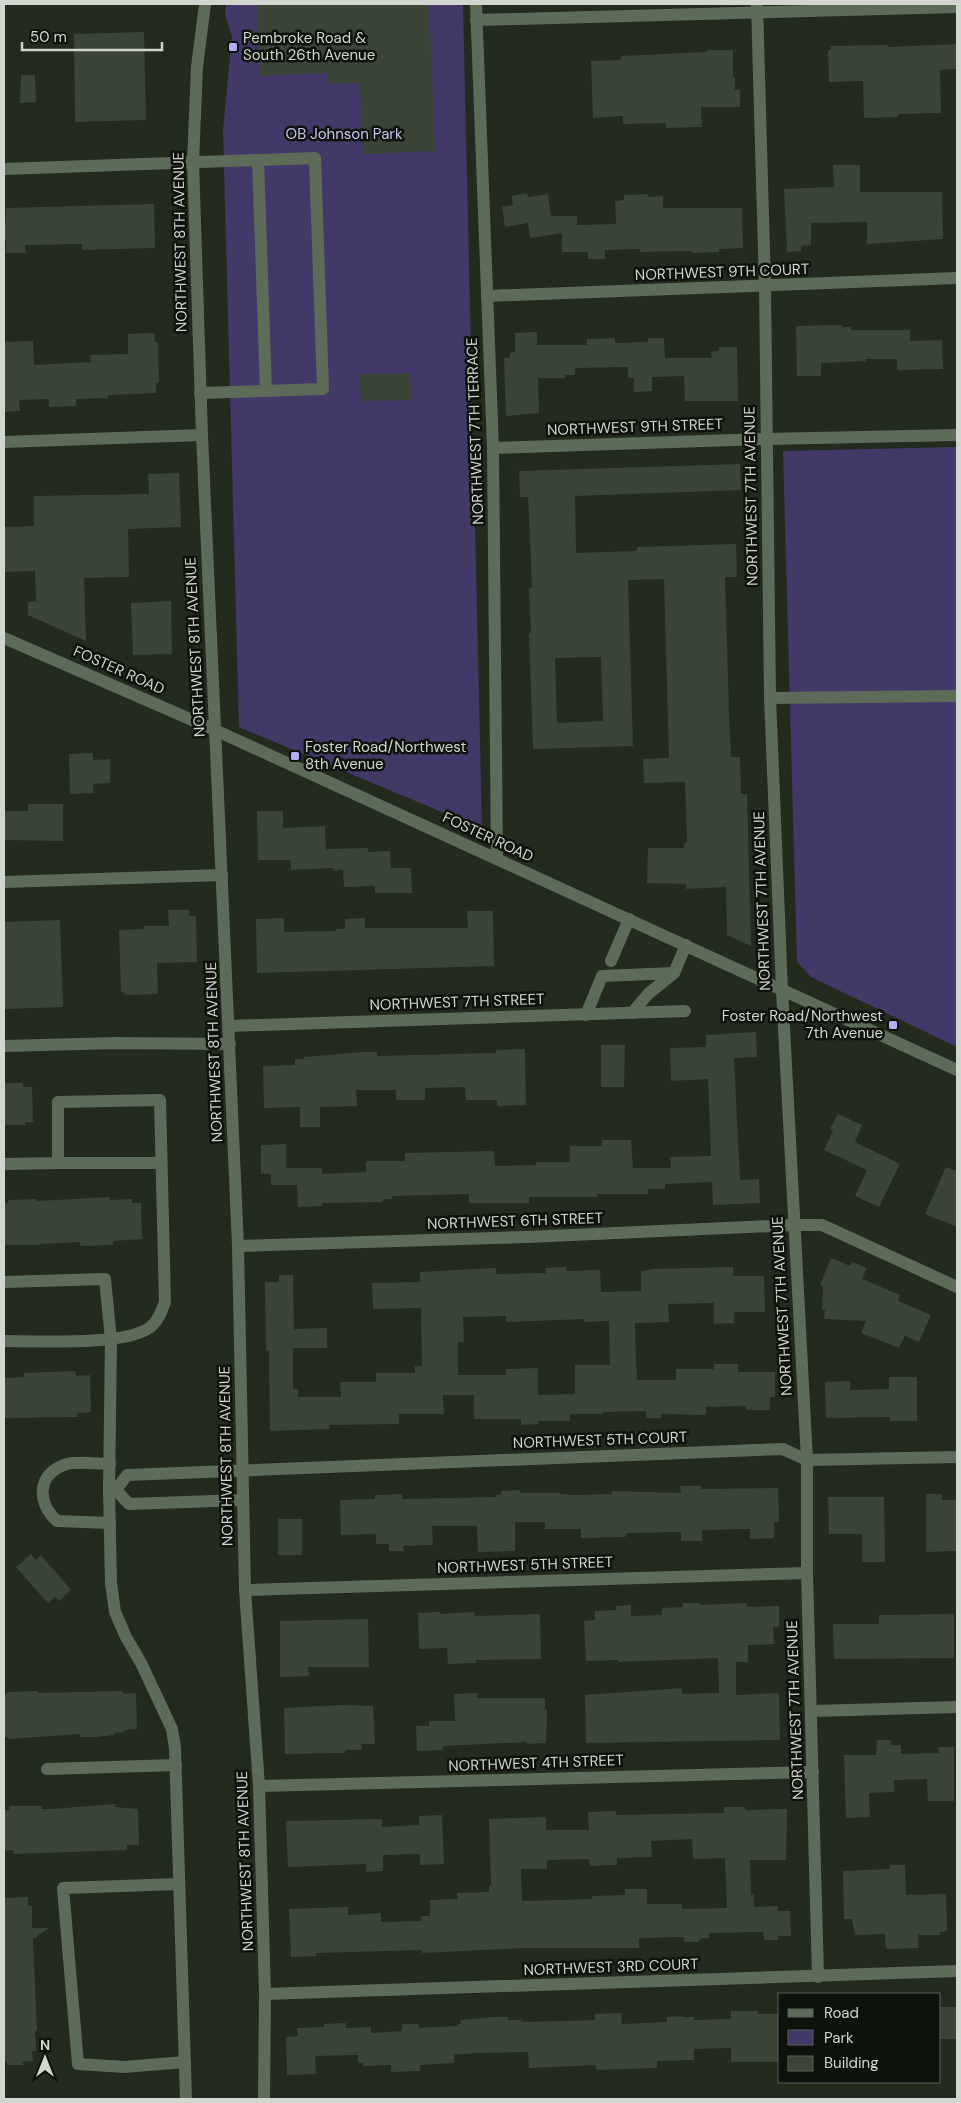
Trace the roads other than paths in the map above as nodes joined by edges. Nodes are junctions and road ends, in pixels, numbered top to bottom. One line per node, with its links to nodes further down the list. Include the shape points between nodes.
1 (205, 4): 7 (street, NORTHWEST 8TH AVENUE, via 197,67)
2 (476, 4): 5 (street, NORTHWEST 7TH TERRACE)
3 (957, 7): 4 (street)
4 (757, 8): 5 (street); 10 (street, NORTHWEST 7TH AVENUE)
5 (476, 20): 11 (street, NORTHWEST 7TH TERRACE)
6 (258, 160): 7 (street); 12 (street); 12 (street, via 315,158 323,389)
7 (193, 162): 8 (street); 13 (street, NORTHWEST 8TH AVENUE)
8 (4, 169)
9 (957, 278): 10 (street, NORTHWEST 9TH COURT)
10 (765, 287): 11 (street, NORTHWEST 9TH COURT); 16 (street, NORTHWEST 7TH AVENUE)
11 (487, 296): 18 (street, NORTHWEST 7TH TERRACE)
12 (266, 391): 13 (street)
13 (200, 393): 14 (street, NORTHWEST 8TH AVENUE)
14 (202, 435): 17 (street); 22 (street, NORTHWEST 8TH AVENUE)
15 (957, 435): 16 (street, NORTHWEST 9TH STREET)
16 (766, 438): 18 (street, NORTHWEST 9TH STREET); 21 (street, NORTHWEST 7TH AVENUE)
17 (4, 442)
18 (493, 448): 23 (street, NORTHWEST 7TH TERRACE)
19 (4, 638): 22 (street, FOSTER ROAD)
20 (957, 696): 21 (street)
21 (770, 698): 30 (street, NORTHWEST 7TH AVENUE)
22 (216, 730): 23 (street, FOSTER ROAD); 24 (street, NORTHWEST 8TH AVENUE)
23 (496, 859): 26 (street, FOSTER ROAD)
24 (222, 875): 25 (street); 34 (street, NORTHWEST 8TH AVENUE)
25 (4, 882)
26 (629, 919): 27 (street, FOSTER ROAD); 28 (street)
27 (686, 945): 29 (street); 30 (street, FOSTER ROAD)
28 (611, 961)
29 (674, 973): 32 (street, via 648,994); 33 (street, via 602,976)
30 (782, 990): 37 (street, FOSTER ROAD); 41 (street, NORTHWEST 7TH AVENUE)
31 (685, 1011): 32 (street, NORTHWEST 7TH STREET)
32 (632, 1013): 33 (street, NORTHWEST 7TH STREET)
33 (586, 1014): 34 (street, NORTHWEST 7TH STREET)
34 (229, 1026): 35 (street, NORTHWEST 8TH AVENUE)
35 (230, 1044): 36 (street); 42 (street, NORTHWEST 8TH AVENUE)
36 (4, 1046)
37 (957, 1070)
38 (58, 1163): 39 (street); 39 (street, via 58,1102 160,1100); 40 (street)
39 (161, 1163): 45 (street, via 165,1302 160,1316 148,1328)
40 (4, 1164)
41 (794, 1225): 42 (street, NORTHWEST 6TH STREET); 44 (street, NORTHWEST 6TH STREET, via 822,1226); 48 (street, NORTHWEST 7TH AVENUE)
42 (238, 1246): 50 (street, NORTHWEST 8TH AVENUE)
43 (4, 1282): 45 (street, via 106,1279)
44 (957, 1287)
45 (111, 1340): 46 (street); 49 (street)
46 (4, 1341)
47 (957, 1457): 48 (street, NORTHWEST 5TH COURT)
48 (807, 1460): 50 (street, NORTHWEST 5TH COURT, via 783,1449); 54 (street, NORTHWEST 7TH AVENUE)
49 (110, 1464): 51 (street); 53 (street, via 68,1464 50,1472 42,1485 48,1514 57,1521)
50 (241, 1470): 51 (street, NORTHWEST 5TH COURT, via 127,1475); 52 (street, NORTHWEST 8TH AVENUE)
51 (113, 1490): 52 (street, via 130,1504); 53 (street)
52 (242, 1500): 55 (street, NORTHWEST 8TH AVENUE)
53 (110, 1523): 58 (street, via 115,1612 172,1729)
54 (807, 1573): 55 (street, NORTHWEST 5TH STREET); 57 (street, NORTHWEST 7TH AVENUE)
55 (245, 1590): 61 (street, NORTHWEST 8TH AVENUE)
56 (957, 1707): 57 (street)
57 (812, 1711): 60 (street, NORTHWEST 7TH AVENUE)
58 (176, 1765): 59 (street); 62 (street)
59 (47, 1769)
60 (813, 1772): 61 (street, NORTHWEST 4TH STREET); 64 (street, NORTHWEST 7TH AVENUE)
61 (259, 1786): 65 (street, NORTHWEST 8TH AVENUE)
62 (179, 1884): 66 (street); 66 (street, via 63,1888 78,2064 124,2067)
63 (957, 1971): 64 (street, NORTHWEST 3RD COURT)
64 (818, 1977): 65 (street, NORTHWEST 3RD COURT)
65 (265, 1994): 68 (street, NORTHWEST 8TH AVENUE)
66 (185, 2062): 67 (street)
67 (186, 2099)
68 (264, 2099)

